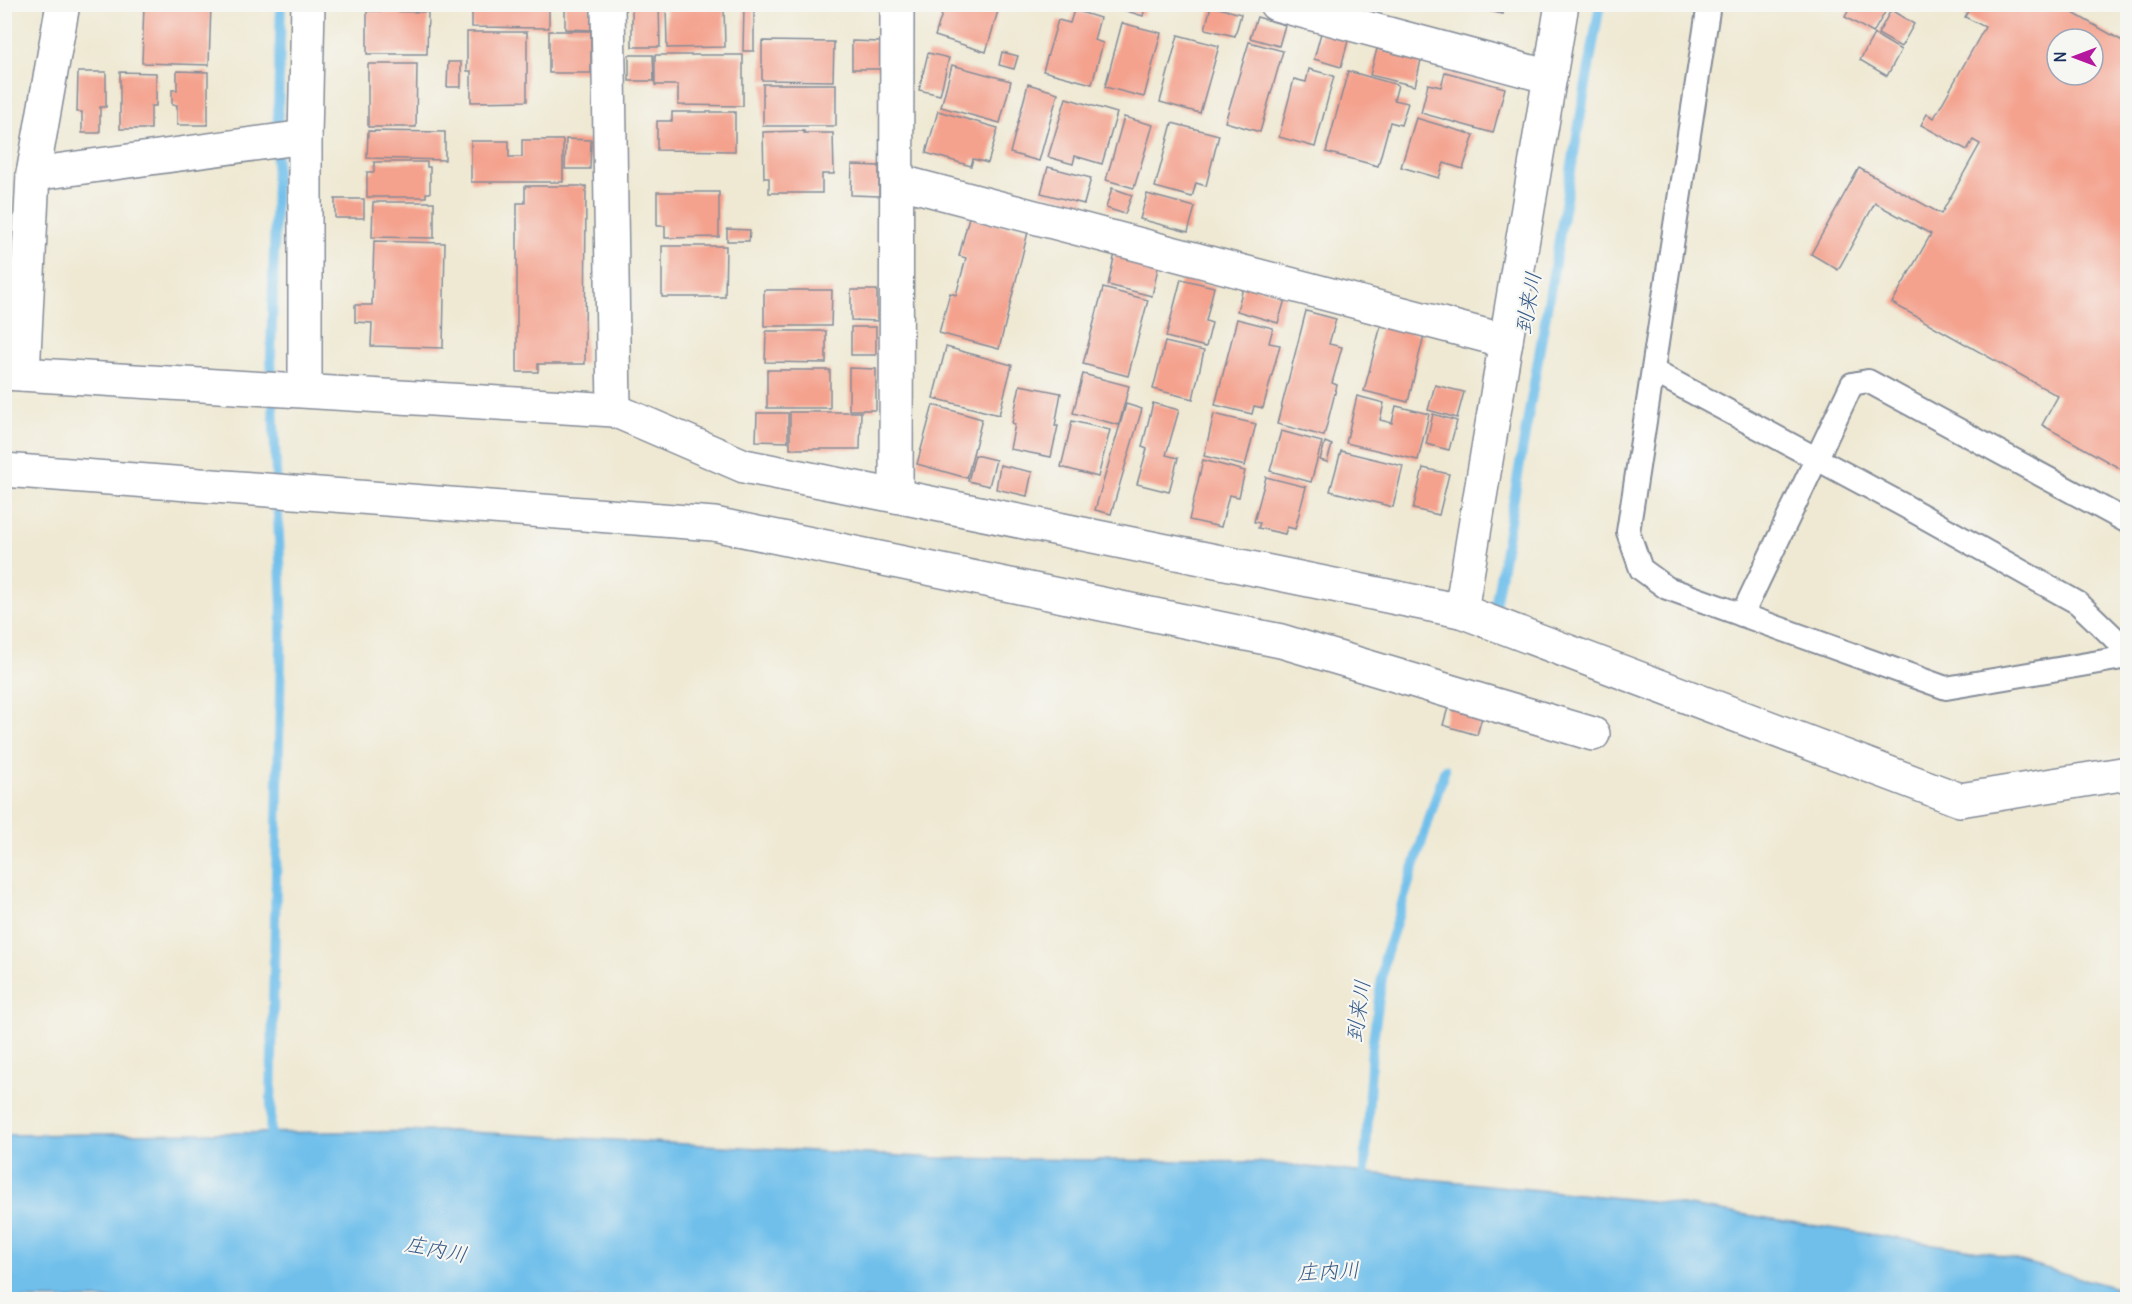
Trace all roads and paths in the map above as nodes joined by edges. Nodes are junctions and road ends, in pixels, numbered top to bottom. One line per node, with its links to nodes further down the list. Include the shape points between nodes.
1 (63, 4): 10 (street)
2 (308, 4): 9 (street)
3 (608, 4): 16 (street)
4 (897, 4): 11 (street)
5 (1276, 4): 8 (street)
6 (1562, 4): 8 (street)
7 (1710, 4): 13 (lane)
8 (1550, 77): 12 (street)
9 (304, 138): 10 (street); 15 (street)
10 (33, 174): 14 (street)
11 (897, 181): 12 (street); 19 (street)
12 (1506, 341): 21 (street)
13 (1653, 371): 17 (lane); 22 (lane, via 1628,532 1641,569 1667,588)
14 (14, 373): 15 (street)
15 (302, 390): 16 (street)
16 (614, 410): 19 (street, via 744,466)
17 (1816, 458): 20 (lane, via 1852,384 1868,381); 22 (lane); 23 (lane, via 2079,603)
18 (4, 470): 25 (street, via 714,524 1281,641)
19 (896, 496): 21 (street)
20 (2127, 522)
21 (1461, 611): 26 (street, via 1960,800)
22 (1742, 615): 24 (lane, via 1946,688)
23 (2127, 651)
24 (2127, 657)
25 (1593, 734)
26 (2127, 773)

